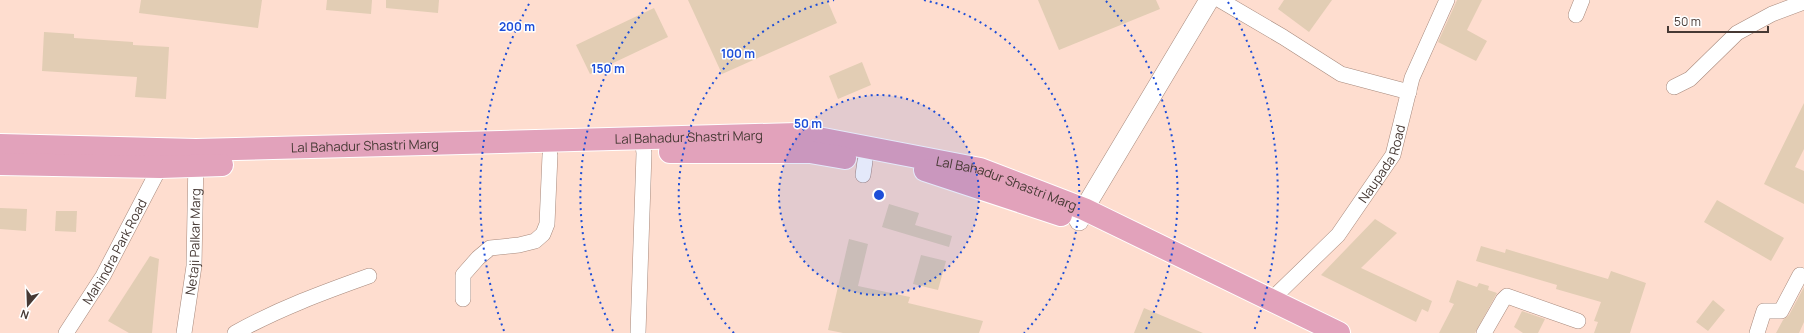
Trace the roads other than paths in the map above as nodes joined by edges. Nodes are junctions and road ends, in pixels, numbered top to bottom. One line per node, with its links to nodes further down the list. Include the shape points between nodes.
1 (1209, 0): 16 (street)
2 (1220, 0): 8 (street, via 1341,74)
3 (1446, 0): 8 (street, Naupada Road, via 1412,78)
4 (1582, 0): 6 (street)
5 (1804, 2): 7 (street, via 1772,14 1737,33 1690,79)
6 (1576, 15)
7 (1674, 87)
8 (1409, 92): 20 (street, Naupada Road, via 1393,155 1338,236)
9 (798, 143): 10 (main road, Lal Bahadur Shastri Marg); 16 (main road, Lal Bahadur Shastri Marg, via 810,152 864,168 925,170); 16 (main road, Lal Bahadur Shastri Marg, via 980,169)
10 (643, 145): 12 (main road, Lal Bahadur Shastri Marg); 13 (main road, Lal Bahadur Shastri Marg); 25 (street)
11 (0, 146): 13 (main road, Lal Bahadur Shastri Marg)
12 (550, 155): 13 (main road, Lal Bahadur Shastri Marg); 19 (street, via 546,224 543,234 535,241 519,246 490,248 463,275)
13 (196, 158): 15 (main road, Lal Bahadur Shastri Marg); 23 (street, Netaji Palkar Marg, via 194,266)
14 (0, 164): 15 (main road, Lal Bahadur Shastri Marg)
15 (160, 167): 22 (street, Mahindra Park Road, via 103,276)
16 (1082, 215): 20 (main road, Lal Bahadur Shastri Marg); 26 (main road, Lal Bahadur Shastri Marg)
17 (1800, 275): 29 (street, via 1781,311 1764,311)
18 (370, 276): 24 (street, via 312,297)
19 (463, 299)
20 (1271, 300): 27 (main road, Lal Bahadur Shastri Marg)
21 (1578, 321): 28 (street, via 1507,296)
22 (66, 333)
23 (184, 333)
24 (235, 333)
25 (638, 333)
26 (1307, 333)
27 (1339, 333)
28 (1484, 333)
29 (1757, 333)

